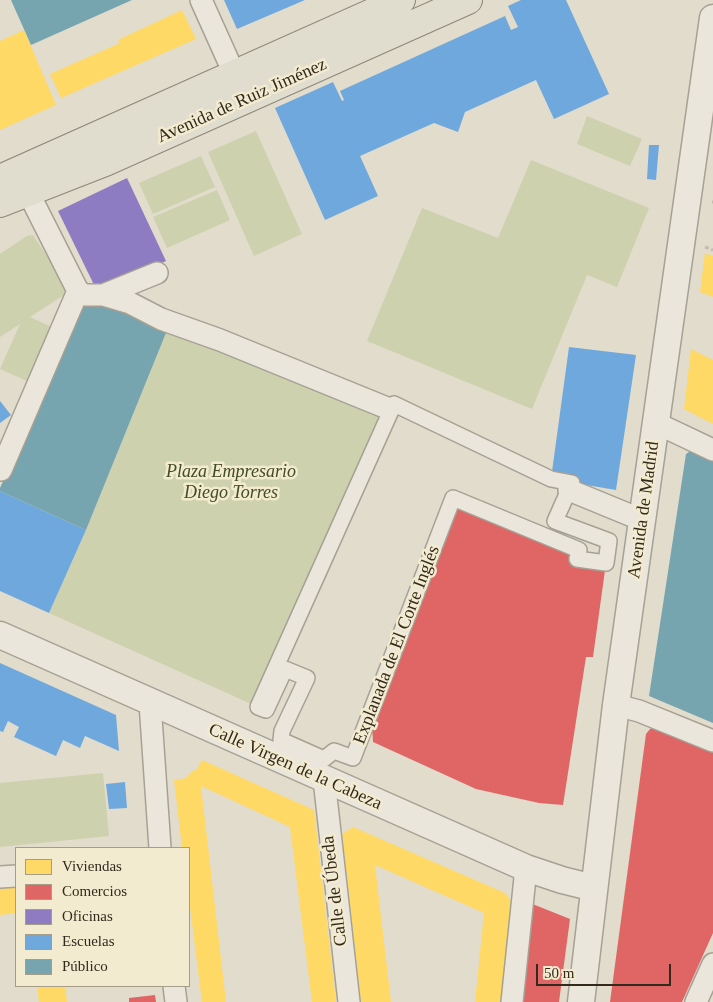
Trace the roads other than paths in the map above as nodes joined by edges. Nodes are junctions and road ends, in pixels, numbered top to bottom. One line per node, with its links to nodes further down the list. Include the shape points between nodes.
1 (201, 0): 6 (street)
2 (402, 0): 6 (main road, Avenida de Ruiz Jiménez)
3 (460, 2): 6 (main road, Avenida de Ruiz Jiménez)
4 (713, 18): 5 (street, Avenida de Madrid)
5 (710, 59): 12 (street, Avenida de Madrid)
6 (240, 88): 7 (main road, Avenida de Ruiz Jiménez)
7 (6, 191): 9 (street)
8 (157, 273): 10 (street)
9 (78, 291): 10 (street, via 85,295); 14 (street)
10 (103, 295): 11 (street, via 130,303 161,319)
11 (387, 408)
12 (656, 423): 13 (street); 16 (street, Avenida de Madrid)
13 (713, 450)
14 (2, 470)
15 (569, 490): 15 (street, Explanada de El Corte Inglés, via 555,521 609,541 606,564 577,559 579,550 454,498 353,758 334,750 324,759 281,740 282,731 307,678 285,669 266,710 258,707 394,404 552,479 572,483); 16 (street)
16 (642, 520): 19 (street, Avenida de Madrid)
17 (0, 635): 18 (street, Calle Virgen de la Cabeza)
18 (150, 702): 21 (street, Calle Virgen de la Cabeza); 22 (street)
19 (616, 705): 20 (street); 26 (street, Avenida de Madrid)
20 (713, 741)
21 (324, 779): 23 (street, Calle Virgen de la Cabeza); 30 (street, Calle de Úbeda)
22 (160, 847)
23 (526, 868): 26 (street, Calle Virgen de la Cabeza); 31 (street)
24 (15, 876): 25 (street)
25 (0, 877)
26 (594, 888): 32 (street, Avenida de Madrid)
27 (713, 964): 33 (street)
28 (174, 987): 29 (street)
29 (176, 1002)
30 (349, 1002)
31 (512, 1002)
32 (581, 1002)
33 (696, 1002)

